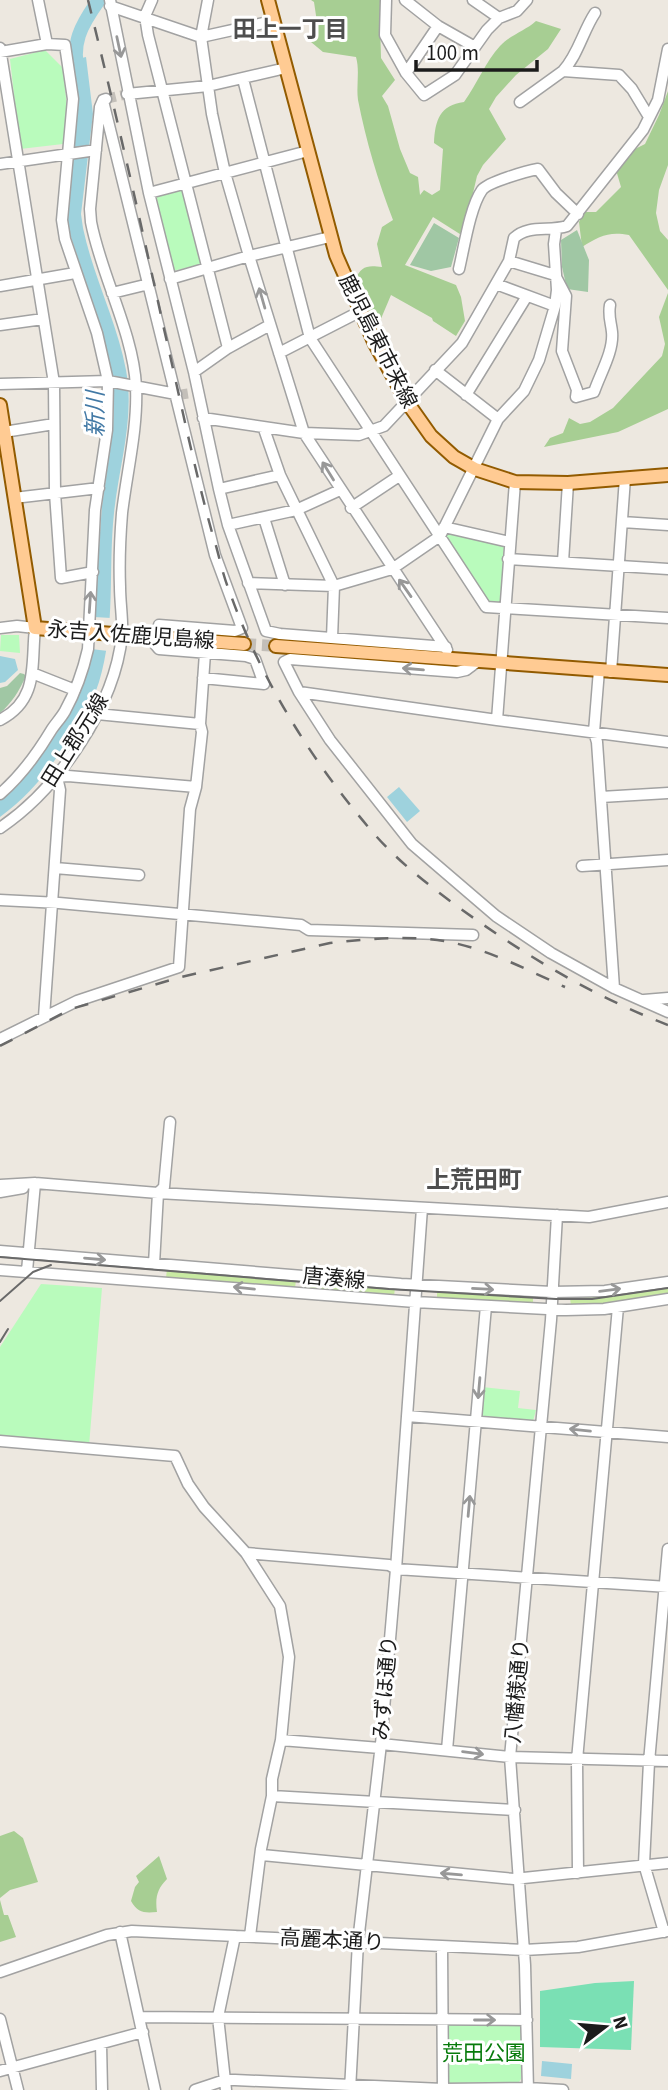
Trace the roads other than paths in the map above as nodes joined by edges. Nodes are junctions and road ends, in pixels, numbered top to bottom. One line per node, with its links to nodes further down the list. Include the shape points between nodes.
1 (38, 0): 16 (street)
2 (152, 0): 11 (street)
3 (208, 0): 15 (street)
4 (268, 0): 13 (main road, 鹿児島東市来線)
5 (386, 0): 22 (street, via 385,35)
6 (405, 0): 14 (street)
7 (472, 0): 12 (street)
8 (527, 0): 12 (street, via 517,11)
9 (110, 3): 11 (street); 26 (street, one-way to 26)
10 (595, 13): 21 (street)
11 (145, 16): 15 (street); 25 (street)
12 (499, 18): 17 (street)
13 (273, 21): 15 (street); 20 (main road, 鹿児島東市来線)
14 (438, 26): 17 (street); 22 (street)
15 (201, 37): 24 (street)
16 (47, 44): 19 (street); 31 (street, via 65,45 70,67)
17 (474, 47): 22 (street, via 455,75 424,95)
18 (668, 49): 28 (street, via 658,100)
19 (0, 50): 32 (street)
20 (286, 68): 23 (street); 30 (main road, 鹿児島東市来線)
21 (563, 71): 27 (street); 28 (street, via 619,75)
22 (406, 73)
23 (243, 79): 24 (street); 33 (street)
24 (208, 86): 25 (street); 35 (street)
25 (164, 91): 26 (street); 36 (street)
26 (128, 94): 37 (street)
27 (520, 102)
28 (649, 117): 38 (street)
29 (96, 150): 31 (street); 50 (street, 田上郡元線, via 105,99); 53 (street, 田上郡元線, via 91,222)
30 (307, 151): 33 (street); 40 (main road, 鹿児島東市来線)
31 (69, 154): 32 (street); 46 (street, via 62,220)
32 (18, 162): 34 (street); 49 (street)
33 (263, 163): 35 (street); 41 (street)
34 (0, 164)
35 (225, 173): 36 (street); 42 (street)
36 (185, 183): 37 (street); 44 (street)
37 (149, 193): 48 (street)
38 (578, 214): 39 (street, via 568,226); 45 (street, via 538,169 493,181 482,189)
39 (556, 230): 43 (street, via 521,232 514,238); 47 (street)
40 (330, 237): 41 (street); 57 (main road, 鹿児島東市来線)
41 (286, 247): 42 (street); 61 (street)
42 (249, 256): 44 (street); 60 (street, one-way to 42)
43 (509, 261): 47 (street); 51 (street)
44 (208, 268): 48 (street); 62 (street)
45 (458, 269)
46 (75, 273): 49 (street); 66 (street, via 97,333)
47 (555, 275): 55 (street, via 566,296 562,351 576,397 594,392 609,351); 56 (street)
48 (170, 279): 65 (street)
49 (38, 280): 52 (street); 58 (street)
50 (149, 284): 53 (street); 70 (street)
51 (496, 284): 54 (street); 64 (street, via 462,343)
52 (0, 286)
53 (112, 293): 69 (street, 田上郡元線)
54 (527, 296): 56 (street); 71 (street)
55 (610, 305)
56 (555, 306): 75 (street, via 524,391)
57 (359, 312): 61 (street); 72 (main road, 鹿児島東市来線)
58 (43, 319): 59 (street); 67 (street)
59 (0, 325)
60 (270, 326): 62 (street); 63 (street)
61 (310, 338): 63 (street); 79 (street)
62 (228, 348): 65 (street)
63 (279, 353): 80 (street)
64 (435, 370): 71 (street); 72 (street)
65 (194, 372): 74 (street, via 194,393)
66 (108, 381): 67 (street); 69 (street); 89 (street)
67 (54, 383): 68 (street); 76 (street)
68 (0, 384)
69 (136, 385): 70 (street); 117 (street, 田上郡元線, via 119,561)
70 (176, 394): 118 (street, via 215,555 242,628 159,625)
71 (466, 395): 75 (street)
72 (407, 402): 79 (street, via 384,426); 82 (main road, 鹿児島東市来線, via 431,436)
73 (0, 405): 78 (main road, 永吉入佐鹿児島線)
74 (203, 418): 77 (street); 90 (street)
75 (498, 419): 82 (street)
76 (54, 424): 78 (street); 92 (street)
77 (264, 429): 80 (street); 83 (street)
78 (4, 432): 81 (main road, 永吉入佐鹿児島線)
79 (371, 432): 80 (street); 85 (street)
80 (304, 433): 91 (street, one-way to 80)
81 (5, 464): 93 (main road, 永吉入佐鹿児島線)
82 (475, 468): 87 (main road, 鹿児島東市来線); 100 (street)
83 (281, 475): 90 (street); 95 (street)
84 (668, 475): 86 (main road, 鹿児島東市来線)
85 (399, 476): 94 (street); 100 (street)
86 (625, 478): 88 (main road, 鹿児島東市来線); 97 (street)
87 (515, 482): 88 (main road, 鹿児島東市来線); 101 (street)
88 (568, 483): 103 (street)
89 (99, 488): 92 (street); 107 (street)
90 (219, 489): 99 (street)
91 (340, 490): 94 (street); 95 (street)
92 (55, 493): 93 (street); 107 (street, via 61,578)
93 (15, 498): 115 (main road, 永吉入佐鹿児島線)
94 (351, 508): 105 (street)
95 (296, 510): 96 (street); 110 (street)
96 (264, 518): 99 (street); 109 (street)
97 (622, 522): 98 (street); 104 (street)
98 (668, 525)
99 (228, 526): 108 (street)
100 (442, 532): 101 (street); 105 (street); 111 (street, via 486,607)
101 (509, 542): 102 (street)
102 (508, 559): 103 (street); 111 (street)
103 (563, 562): 104 (street)
104 (619, 566): 106 (street); 112 (street)
105 (392, 569): 110 (street); 122 (street, one-way to 105)
106 (668, 569)
107 (93, 572): 116 (street, one-way to 107)
108 (248, 583): 109 (street); 119 (street, via 266,631)
109 (285, 585): 110 (street)
110 (334, 586): 119 (street)
111 (504, 608): 112 (street); 126 (street)
112 (615, 614): 113 (street); 127 (street)
113 (668, 618)
114 (0, 628): 115 (street)
115 (35, 628): 116 (main road, 永吉入佐鹿児島線); 128 (street)
116 (88, 632): 117 (main road, 永吉入佐鹿児島線); 131 (street)
117 (122, 635): 118 (main road, 永吉入佐鹿児島線); 133 (street, 田上郡元線)
118 (152, 637): 120 (main road, 永吉入佐鹿児島線); 123 (street, via 159,649)
119 (332, 638): 122 (street)
120 (244, 644)
121 (276, 646): 124 (main road)
122 (446, 647): 124 (street)
123 (205, 653): 130 (street); 130 (street, via 255,659 264,684)
124 (453, 659): 125 (main road)
125 (478, 661): 126 (main road); 132 (street, one-way to 132, via 457,672 290,659 284,662)
126 (501, 662): 127 (main road); 135 (street)
127 (605, 671): 129 (main road); 137 (street)
128 (32, 673): 131 (street); 134 (street, via 22,704)
129 (668, 675)
130 (203, 678): 136 (street)
131 (75, 690): 142 (street, via 44,745)
132 (299, 692): 135 (street); 154 (street, via 412,844 496,916)
133 (97, 714): 136 (street); 139 (street, 田上郡元線)
134 (0, 720)
135 (497, 720): 137 (street)
136 (200, 724): 140 (street)
137 (594, 732): 138 (street); 143 (street)
138 (668, 743)
139 (57, 777): 140 (street); 144 (street, 田上郡元線, via 33,804); 148 (street)
140 (196, 787): 152 (street)
141 (668, 793): 143 (street)
142 (0, 794)
143 (601, 797): 146 (street)
144 (0, 828)
145 (668, 860): 146 (street)
146 (606, 864): 147 (street); 154 (street)
147 (582, 866)
148 (55, 868): 149 (street); 151 (street)
149 (139, 874)
150 (0, 900): 151 (street)
151 (52, 904): 152 (street); 158 (street)
152 (181, 914): 153 (street, via 301,925 309,930); 158 (street, via 179,967 77,1001)
153 (473, 935)
154 (614, 988): 156 (street)
155 (668, 999): 156 (street)
156 (643, 1000): 157 (street)
157 (668, 1012)
158 (44, 1017): 159 (street)
159 (0, 1039)
160 (170, 1122): 164 (street, via 164,1187)
161 (35, 1182): 162 (street); 163 (street); 164 (street); 169 (street)
162 (0, 1185)
163 (0, 1192)
164 (159, 1193): 166 (street); 170 (street)
165 (668, 1202): 167 (street, via 589,1217)
166 (422, 1208): 167 (street); 174 (street, みずほ通り)
167 (557, 1215): 175 (street, 八幡様通り)
168 (0, 1251): 169 (street, 唐湊線)
169 (27, 1253): 170 (street, 唐湊線, one-way to 170); 172 (street)
170 (154, 1264): 174 (street, 唐湊線)
171 (0, 1270): 172 (street, 唐湊線)
172 (27, 1271): 177 (street, 唐湊線, one-way to 172)
173 (668, 1282): 175 (street, 唐湊線, one-way to 173)
174 (415, 1285): 175 (street, 唐湊線, one-way to 175); 177 (street, みずほ通り)
175 (552, 1293): 180 (street, 八幡様通り)
176 (668, 1299): 179 (street, 唐湊線)
177 (415, 1303): 178 (street, 唐湊線); 181 (street, みずほ通り)
178 (486, 1306): 180 (street, 唐湊線); 182 (street, one-way to 182)
179 (618, 1307): 180 (street, 唐湊線); 184 (street)
180 (551, 1309): 183 (street, 八幡様通り)
181 (407, 1416): 182 (street); 189 (street, みずほ通り)
182 (476, 1421): 183 (street); 190 (street, one-way to 182)
183 (541, 1427): 184 (street, one-way to 183); 191 (street, 八幡様通り)
184 (607, 1433): 185 (street); 192 (street)
185 (668, 1437)
186 (0, 1441): 188 (street, via 175,1456 204,1507)
187 (668, 1549): 193 (street)
188 (246, 1553): 189 (street); 194 (street, via 280,1606 289,1657)
189 (396, 1569): 190 (street); 195 (street, みずほ通り)
190 (464, 1574): 191 (street); 196 (street)
191 (527, 1578): 192 (street); 197 (street, 八幡様通り)
192 (594, 1582): 193 (street); 198 (street)
193 (666, 1587): 200 (street)
194 (281, 1740): 195 (street); 201 (street)
195 (380, 1746): 196 (street); 202 (street, みずほ通り)
196 (447, 1750): 197 (street, one-way to 197)
197 (510, 1757): 198 (street); 203 (street, 八幡様通り)
198 (577, 1760): 200 (street); 208 (street)
199 (668, 1761): 200 (street)
200 (649, 1762): 206 (street)
201 (272, 1796): 202 (street); 204 (street)
202 (373, 1802): 203 (street); 207 (street, みずほ通り)
203 (515, 1810): 209 (street, 八幡様通り)
204 (262, 1855): 207 (street); 213 (street)
205 (668, 1863): 206 (street)
206 (644, 1864): 208 (street); 210 (street)
207 (367, 1867): 209 (street, one-way to 207); 214 (street, みずほ通り)
208 (578, 1873): 209 (street)
209 (519, 1879): 216 (street, 八幡様通り)
210 (666, 1931): 216 (street, 高麗本通り, via 578,1947)
211 (120, 1932): 212 (street, 高麗本通り); 217 (street, 高麗本通り); 218 (street)
212 (235, 1936): 213 (street, 高麗本通り); 219 (street)
213 (250, 1936): 214 (street, 高麗本通り)
214 (358, 1942): 215 (street, 高麗本通り); 221 (street, みずほ通り)
215 (442, 1946): 216 (street, 高麗本通り); 222 (street)
216 (524, 1950): 223 (street, 八幡様通り)
217 (0, 1972)
218 (140, 2017): 219 (street); 224 (street)
219 (218, 2017): 221 (street); 228 (street)
220 (0, 2019): 226 (street)
221 (354, 2019): 222 (street); 229 (street, みずほ通り)
222 (442, 2019): 223 (street, one-way to 223); 235 (street)
223 (527, 2020): 230 (street, 八幡様通り)
224 (143, 2032): 225 (street); 233 (street)
225 (101, 2044): 226 (street); 232 (street)
226 (12, 2067): 227 (street); 231 (street)
227 (0, 2071)
228 (226, 2085): 229 (street); 234 (street)
229 (350, 2088): 235 (street)
230 (527, 2089): 235 (street); 236 (street)
231 (18, 2090)
232 (102, 2090)
233 (155, 2090)
234 (195, 2090)
235 (443, 2090)
236 (563, 2090)

